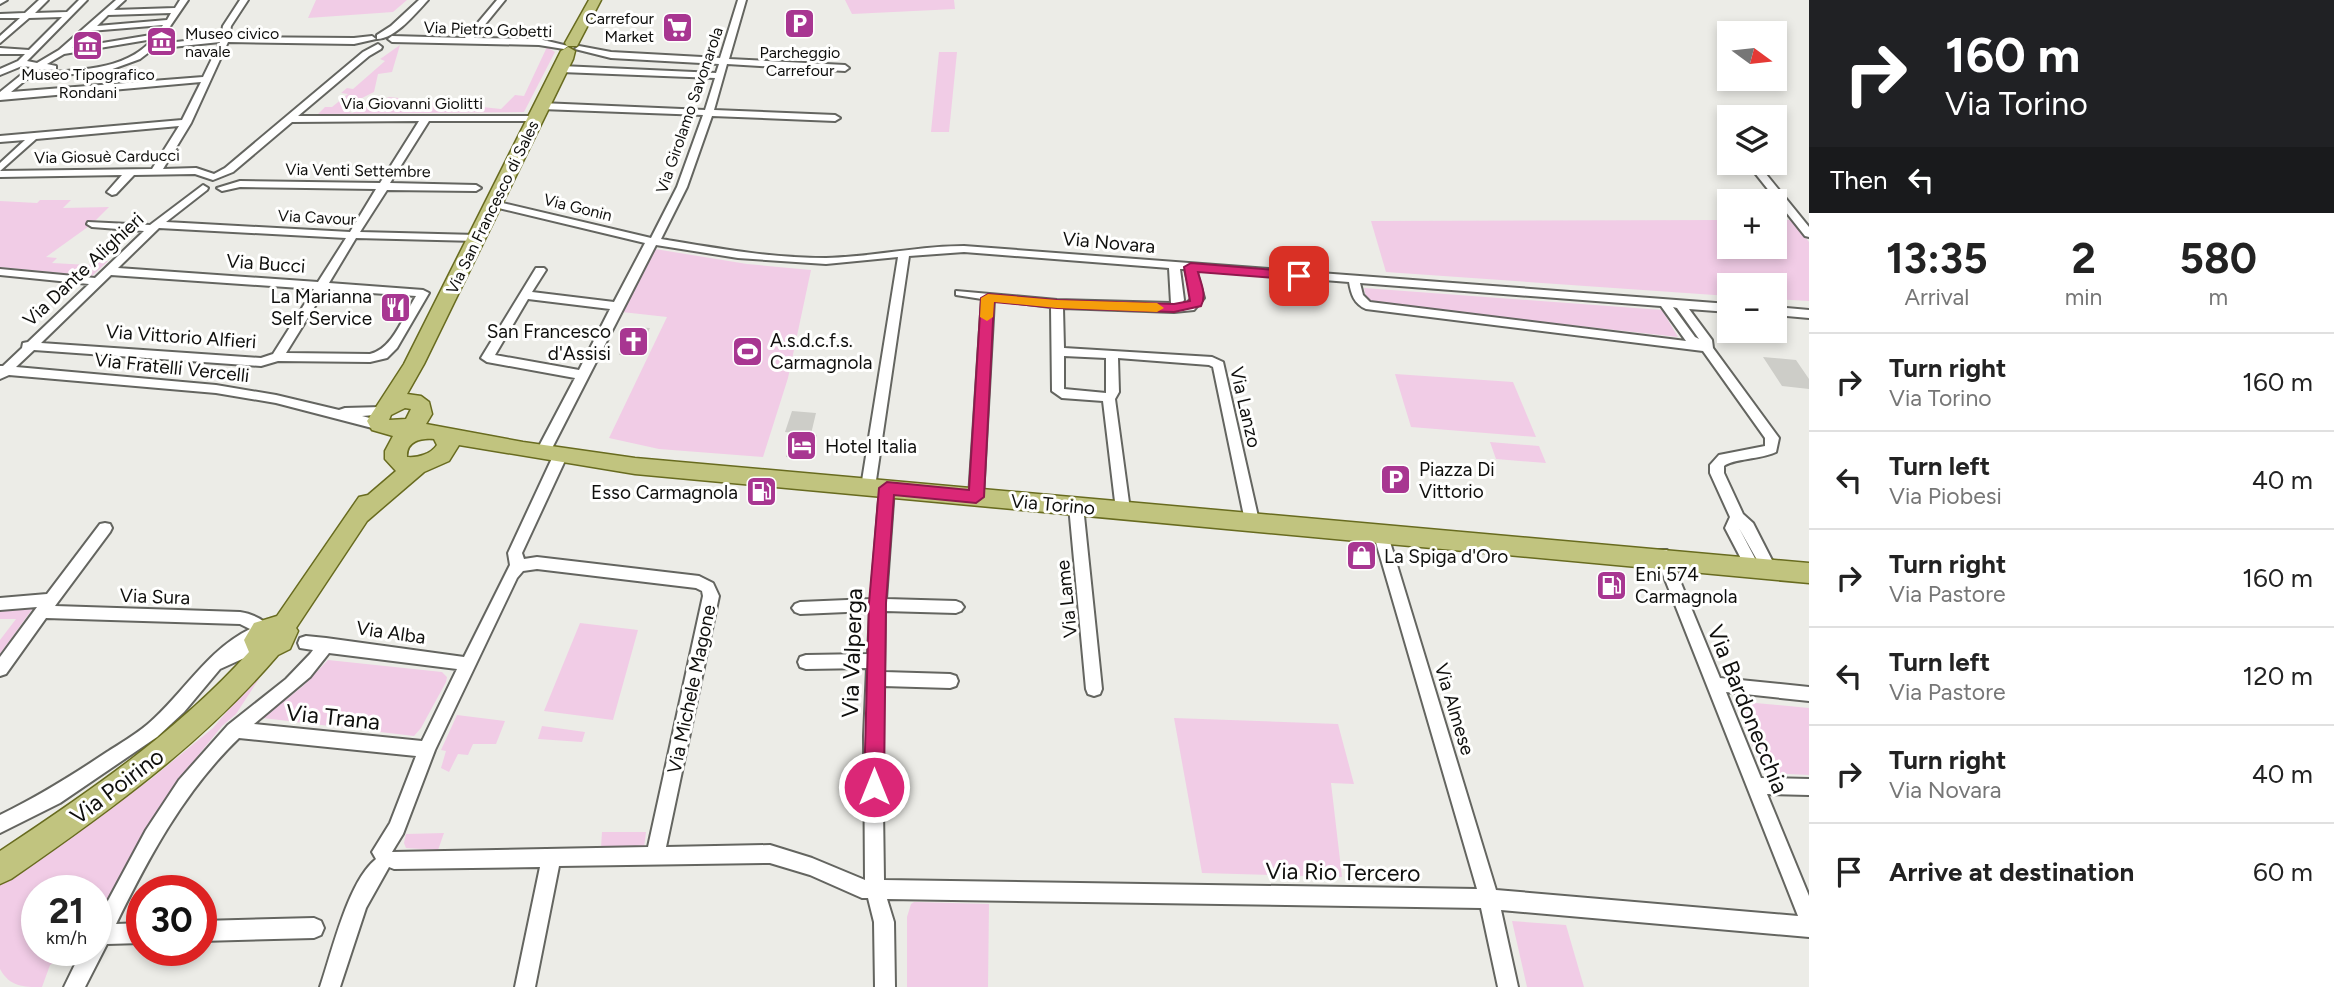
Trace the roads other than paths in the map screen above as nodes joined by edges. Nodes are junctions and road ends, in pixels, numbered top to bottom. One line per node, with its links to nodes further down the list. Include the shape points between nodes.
1 (44, 0): 14 (street)
2 (83, 0): 12 (street)
3 (121, 0): 11 (street)
4 (184, 0): 10 (street)
5 (244, 0): 19 (street, via 227,26)
6 (424, 0): 22 (street)
7 (501, 0): 21 (street)
8 (595, 0): 24 (main road, Via San Francesco di Sales)
9 (742, 0): 31 (street, Via Girolamo Savonarola)
10 (176, 10): 11 (street); 15 (street)
11 (107, 13): 16 (street)
12 (69, 14): 14 (street); 26 (street)
13 (0, 16): 14 (street)
14 (28, 16): 18 (street)
15 (168, 22): 16 (street); 17 (street)
16 (88, 29): 27 (street)
17 (158, 36): 23 (street); 27 (street)
18 (0, 40)
19 (225, 40): 20 (street); 23 (street); 28 (street)
20 (250, 40): 22 (street); 28 (street)
21 (467, 41): 22 (street, Via Pietro Gobetti); 24 (street, Via Pietro Gobetti)
22 (378, 43): 45 (street)
23 (152, 47): 37 (street, via 139,57 101,69)
24 (571, 47): 31 (street, Via Pietro Gobetti, via 611,55); 35 (main road, Via San Francesco di Sales)
25 (0, 51): 26 (street)
26 (29, 52): 32 (street)
27 (62, 52): 33 (street)
28 (221, 52): 39 (street)
29 (0, 61): 32 (street)
30 (97, 61): 33 (street, via 57,68)
31 (724, 61): 34 (street, Via Pietro Gobetti); 38 (street, Via Girolamo Savonarola)
32 (21, 63): 33 (street); 36 (street)
33 (38, 66): 37 (street)
34 (845, 68)
35 (561, 69): 38 (street); 41 (main road, Via San Francesco di Sales)
36 (0, 72)
37 (25, 76): 40 (street)
38 (720, 76): 42 (street, Via Girolamo Savonarola)
39 (206, 79): 40 (street); 46 (street)
40 (1, 96)
41 (538, 112): 42 (street, Via Giovanni Giolitti); 43 (street, Via Giovanni Giolitti); 59 (main road, Via San Francesco di Sales)
42 (708, 113): 44 (street, Via Giovanni Giolitti); 65 (street, Via Girolamo Savonarola, via 682,187)
43 (426, 118): 45 (street, Via Giovanni Giolitti); 55 (street)
44 (835, 118)
45 (289, 120): 54 (street)
46 (186, 123): 47 (street); 50 (street)
47 (32, 138): 48 (street); 49 (street)
48 (0, 139)
49 (0, 168)
50 (156, 171): 51 (street, Via Giosuè Carducci); 54 (street, Via Giosuè Carducci, via 201,171)
51 (131, 172): 52 (street, Via Giosuè Carducci); 58 (street)
52 (0, 174)
53 (1762, 175): 62 (street)
54 (226, 177): 55 (street, Via Venti Settembre); 57 (street, Via Venti Settembre); 57 (street, via 204,181)
55 (384, 186): 56 (street, Via Venti Settembre); 63 (street)
56 (476, 188)
57 (212, 189): 61 (street, Via Dante Alighieri, via 191,197)
58 (112, 192)
59 (494, 204): 64 (main road, Via San Francesco di Sales); 65 (street, Via Gonin)
60 (92, 224): 61 (street, Via Cavour)
61 (154, 226): 63 (street, Via Cavour); 70 (street, Via Dante Alighieri)
62 (1809, 234)
63 (353, 235): 64 (street, Via Cavour); 74 (street)
64 (477, 238): 92 (main road, Via San Francesco di Sales)
65 (655, 240): 66 (street, Via Novara, via 738,255 826,261); 82 (street, Via Girolamo Savonarola)
66 (904, 253): 67 (street, Via Novara, via 964,249); 99 (street, Via Valperga)
67 (1174, 266): 68 (street, Via Novara); 84 (street, via 1178,300)
68 (1191, 267): 72 (street, Via Novara); 84 (street, via 1196,304)
69 (540, 270): 77 (street)
70 (107, 271): 73 (street, Via Dante Alighieri); 74 (street, Via Bucci)
71 (0, 272): 73 (street)
72 (1354, 280): 80 (street, Via Novara); 88 (street, via 1357,296 1366,304)
73 (96, 281): 87 (street, Via Dante Alighieri)
74 (324, 284): 75 (street, Via Bucci); 91 (street)
75 (423, 293): 91 (street, Via Vittorio Alfieri, via 383,355)
76 (960, 293): 78 (street)
77 (524, 295): 82 (street); 94 (street, via 487,358)
78 (988, 298): 79 (street); 100 (street)
79 (1057, 304): 84 (street); 89 (street)
80 (1665, 304): 81 (street, Via Novara); 88 (street, via 1691,340)
81 (1681, 305): 83 (street, Via Novara); 88 (street)
82 (619, 306): 94 (street, Via Girolamo Savonarola)
83 (1717, 307)
84 (1174, 308)
85 (1787, 312): 86 (street)
86 (1809, 314)
87 (27, 346): 91 (street, Via Vittorio Alfieri, via 261,362); 93 (street, Via Dante Alighieri)
88 (1707, 348): 107 (street, via 1772,438 1768,451 1724,458 1717,466 1738,517 1748,527)
89 (1058, 352): 90 (street); 95 (street, via 1058,391)
90 (1112, 354): 95 (street, via 1113,392); 103 (street, Via Lanzo, via 1219,365)
91 (278, 357)
92 (414, 363): 96 (main road, Via San Francesco di Sales); 97 (main road, Via San Francesco di Sales)
93 (1, 372): 97 (street, Via Fratelli Vercelli, via 216,389 339,413)
94 (583, 375): 98 (street, Via Girolamo Savonarola)
95 (1109, 398): 102 (street)
96 (430, 428): 97 (main road); 97 (main road); 97 (main road, via 402,401); 98 (main road, Via Torino, via 467,452)
97 (393, 434): 116 (main road, Via Poirino, via 361,514)
98 (543, 452): 99 (main road, Via Torino, via 635,466); 108 (street, via 515,553)
99 (877, 487): 100 (main road, Via Torino); 112 (street, Via Valperga)
100 (976, 497): 101 (main road, Via Torino)
101 (1076, 506): 102 (main road, Via Torino); 125 (street, Via Lame)
102 (1123, 510): 103 (main road, Via Torino)
103 (1252, 521): 105 (main road, Via Torino)
104 (105, 528): 113 (street)
105 (1380, 532): 106 (main road, Via Torino); 137 (street, Via Almese)
106 (1663, 557): 107 (main road, Via Torino); 124 (street, Via Bardonecchia)
107 (1760, 565): 109 (main road); 110 (main road)
108 (518, 566): 120 (street); 132 (street, Via Michele Magone, via 537,562 699,582 708,587 711,596)
109 (1809, 566)
110 (1809, 573)
111 (0, 604): 113 (street, Via Sura)
112 (878, 605): 114 (street); 115 (street); 118 (street, Via Valperga)
113 (47, 606): 116 (street, Via Sura, via 240,618); 121 (street)
114 (956, 607)
115 (800, 608)
116 (277, 637): 117 (street, Via Alba); 131 (street, via 214,664 150,732 54,797); 135 (main road, Via Poirino, via 202,719 144,768)
117 (327, 645): 120 (street, Via Alba); 127 (street, via 310,668)
118 (876, 661): 119 (street); 122 (street, Via Valperga)
119 (806, 662)
120 (469, 664): 128 (street)
121 (0, 669)
122 (874, 679): 123 (street); 136 (street, Via Valperga)
123 (950, 681)
124 (1714, 684): 126 (street); 129 (street, Via Bardonecchia)
125 (1094, 689)
126 (1809, 694)
127 (234, 730): 128 (street, Via Trana); 138 (street, via 177,799 141,855)
128 (427, 749): 133 (street)
129 (1754, 786): 130 (street); 139 (street, Via Bardonecchia)
130 (1809, 787)
131 (0, 824)
132 (655, 856): 134 (street); 136 (street, via 770,854)
133 (387, 857): 134 (street); 145 (street, via 360,900)
134 (551, 859): 146 (street)
135 (0, 869)
136 (875, 890): 137 (street, Via Rio Tercero); 147 (street, Via Valperga, via 886,933)
137 (1489, 899): 140 (street, Via Rio Tercero); 148 (street, Via Almese)
138 (112, 913)
139 (1809, 920)
140 (1809, 927)
141 (314, 928): 142 (street)
142 (217, 931)
143 (85, 966): 144 (street)
144 (74, 987)
145 (330, 987)
146 (524, 987)
147 (885, 987)
148 (1508, 987)

